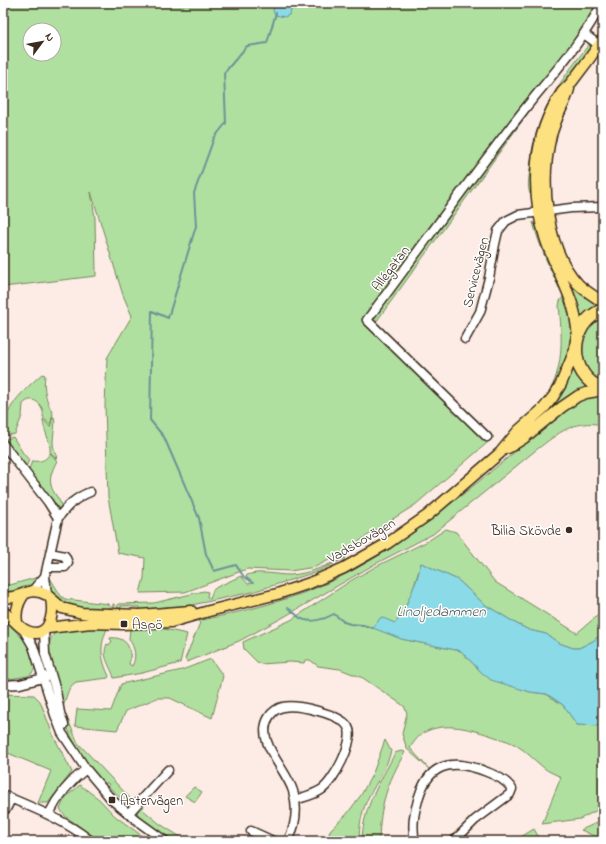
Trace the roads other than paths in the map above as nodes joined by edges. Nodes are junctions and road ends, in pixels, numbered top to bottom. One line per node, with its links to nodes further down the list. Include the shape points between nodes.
1 (602, 3): 2 (street)
2 (584, 34): 3 (street); 12 (street, Allégatan, via 520,115 367,320)
3 (601, 42): 5 (main road, via 570,85 561,92 542,134 536,195)
4 (603, 207): 5 (street, Servicevägen)
5 (543, 212): 6 (main road, via 566,266 578,284); 8 (main road, via 544,237 573,306); 9 (street, Servicevägen, via 514,216 501,226 480,312)
6 (603, 302)
7 (603, 310): 8 (highway, via 589,318)
8 (578, 334): 10 (highway)
9 (465, 339)
10 (575, 350): 11 (highway, via 578,366 583,375); 14 (main road, Vadsbovägen, via 553,397 518,431)
11 (603, 390): 14 (main road, Vadsbovägen, via 578,396 524,438)
12 (487, 437)
13 (3, 444): 16 (street)
14 (504, 450): 23 (main road, Vadsbovägen, via 428,515 350,565 328,576 277,594)
15 (90, 492): 16 (street, via 66,506)
16 (58, 518): 17 (street)
17 (50, 553): 18 (street); 18 (street, via 65,556 68,563 65,567)
18 (48, 567): 19 (street)
19 (45, 576): 20 (street); 21 (street)
20 (29, 592): 21 (main road, via 40,592); 22 (main road); 25 (main road, via 18,606 16,615)
21 (49, 597): 23 (main road, Vadsbovägen, via 62,608 82,613 140,615); 26 (main road, via 53,612)
22 (3, 598)
23 (209, 611): 26 (main road, Vadsbovägen, via 171,622 91,623)
24 (3, 612): 25 (main road)
25 (20, 625): 26 (main road, via 35,632); 27 (street)
26 (46, 629): 27 (street)
27 (47, 677): 28 (street); 29 (street, via 55,715 62,733)
28 (3, 686)
29 (86, 769): 35 (street, via 69,783); 36 (street)
30 (168, 770): 36 (street)
31 (3, 795): 32 (street)
32 (11, 799): 34 (street); 35 (street)
33 (295, 800): 33 (street, via 321,790 329,783 347,748 350,732 344,722 325,713 305,707 284,707 270,714 264,734 293,790); 41 (street, via 295,821)
34 (3, 811)
35 (49, 814): 38 (street)
36 (128, 814): 39 (street)
37 (251, 831): 40 (street)
38 (91, 841)
39 (165, 841)
40 (273, 841)
41 (288, 841)
42 (415, 841): 43 (street, via 412,830 418,796 434,770 449,765 463,766 480,769 508,783 512,789 510,794 475,820)
43 (454, 841)

